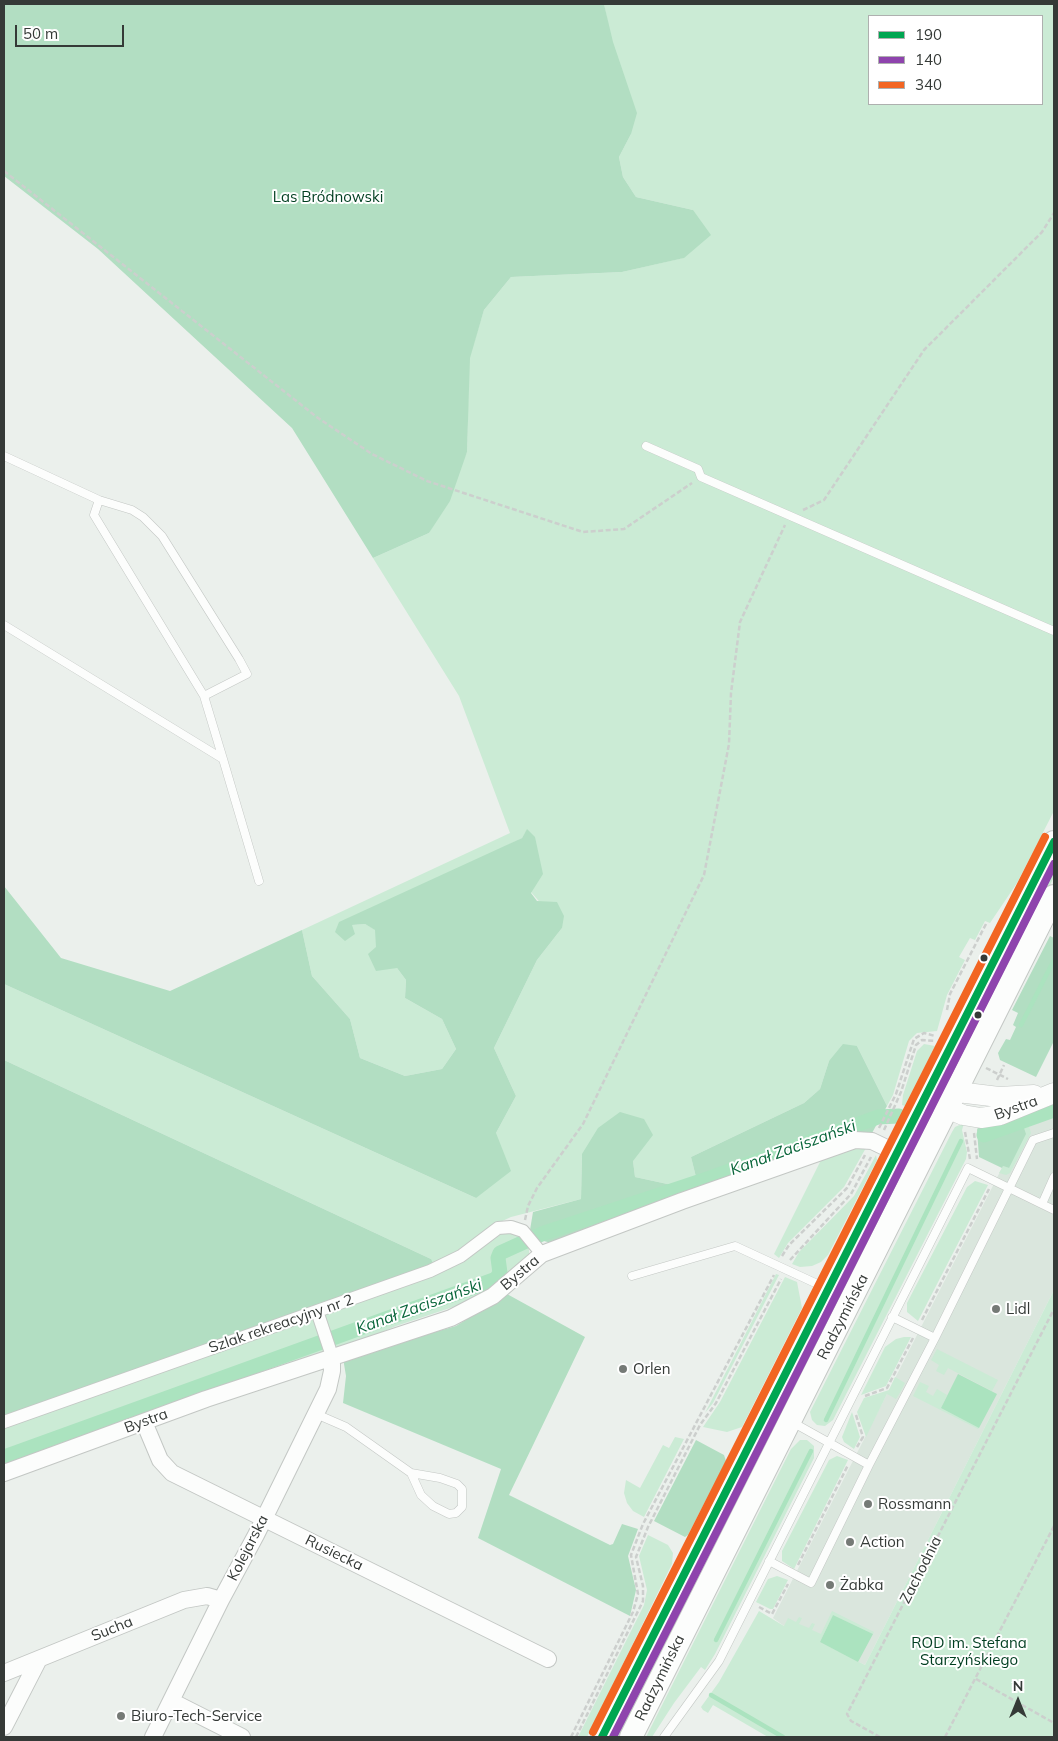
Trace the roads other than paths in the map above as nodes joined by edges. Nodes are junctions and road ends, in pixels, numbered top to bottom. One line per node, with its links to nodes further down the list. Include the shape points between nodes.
1 (646, 446): 5 (lane, via 698,469 701,477)
2 (4, 456): 3 (lane)
3 (99, 500): 6 (lane, via 94,515); 6 (lane, via 132,510 162,536 239,659 247,674)
4 (4, 625): 7 (lane)
5 (1054, 632)
6 (204, 696): 7 (lane)
7 (223, 759): 9 (lane)
8 (1054, 842): 13 (main road, Radzymińska)
9 (259, 881)
10 (1054, 896): 11 (main road, Radzymińska)
11 (976, 1062): 12 (street, Bystra, via 972,1076 979,1087); 15 (main road, Radzymińska)
12 (991, 1086): 14 (street, Bystra, via 1010,1097); 15 (street, Bystra)
13 (929, 1089): 15 (street, Bystra, via 940,1102); 17 (main road, Radzymińska)
14 (1054, 1094): 15 (street, Bystra, via 987,1118 967,1116)
15 (952, 1100): 30 (main road, Radzymińska)
16 (1054, 1133): 19 (lane, via 1033,1140)
17 (882, 1146): 22 (street, Bystra, via 855,1140); 24 (main road, Radzymińska)
18 (1054, 1177): 20 (lane)
19 (1010, 1188): 20 (lane); 26 (lane, via 968,1168); 27 (lane)
20 (1042, 1204): 21 (lane)
21 (1054, 1210)
22 (531, 1240): 25 (street, Szlak rekreacyjny nr 2, via 511,1227 498,1228 439,1268); 28 (street, Bystra, via 494,1296 452,1318)
23 (632, 1276): 24 (lane, via 734,1246)
24 (828, 1289): 47 (main road, Radzymińska)
25 (317, 1311): 28 (street); 31 (street, Szlak rekreacyjny nr 2)
26 (892, 1317): 27 (lane); 33 (lane)
27 (935, 1338): 34 (lane)
28 (331, 1352): 29 (street, Kolejarska, via 332,1372 328,1389); 32 (street, Bystra)
29 (316, 1414): 36 (lane, via 346,1427); 37 (street, Kolejarska)
30 (790, 1421): 33 (lane); 48 (main road, Radzymińska)
31 (4, 1422)
32 (144, 1422): 35 (street, Bystra); 37 (street, Rusiecka, via 160,1460 172,1473)
33 (829, 1443): 34 (lane); 38 (lane)
34 (869, 1465): 38 (lane, via 811,1583)
35 (4, 1473)
36 (411, 1473): 36 (lane, via 421,1496 432,1506 449,1514 456,1513 462,1506 462,1489 457,1484)
37 (264, 1518): 39 (street, Kolejarska); 40 (street, Rusiecka)
38 (769, 1561): 49 (lane, via 718,1661)
39 (221, 1600): 41 (street, Sucha, via 207,1596 184,1600); 43 (street, Kolejarska)
40 (548, 1659)
41 (39, 1660): 42 (street, Sucha); 44 (street)
42 (4, 1672)
43 (171, 1701): 45 (street, Kolejarska); 46 (street)
44 (4, 1727)
45 (153, 1737)
46 (242, 1737)
47 (602, 1737)
48 (631, 1737)
49 (664, 1737)

